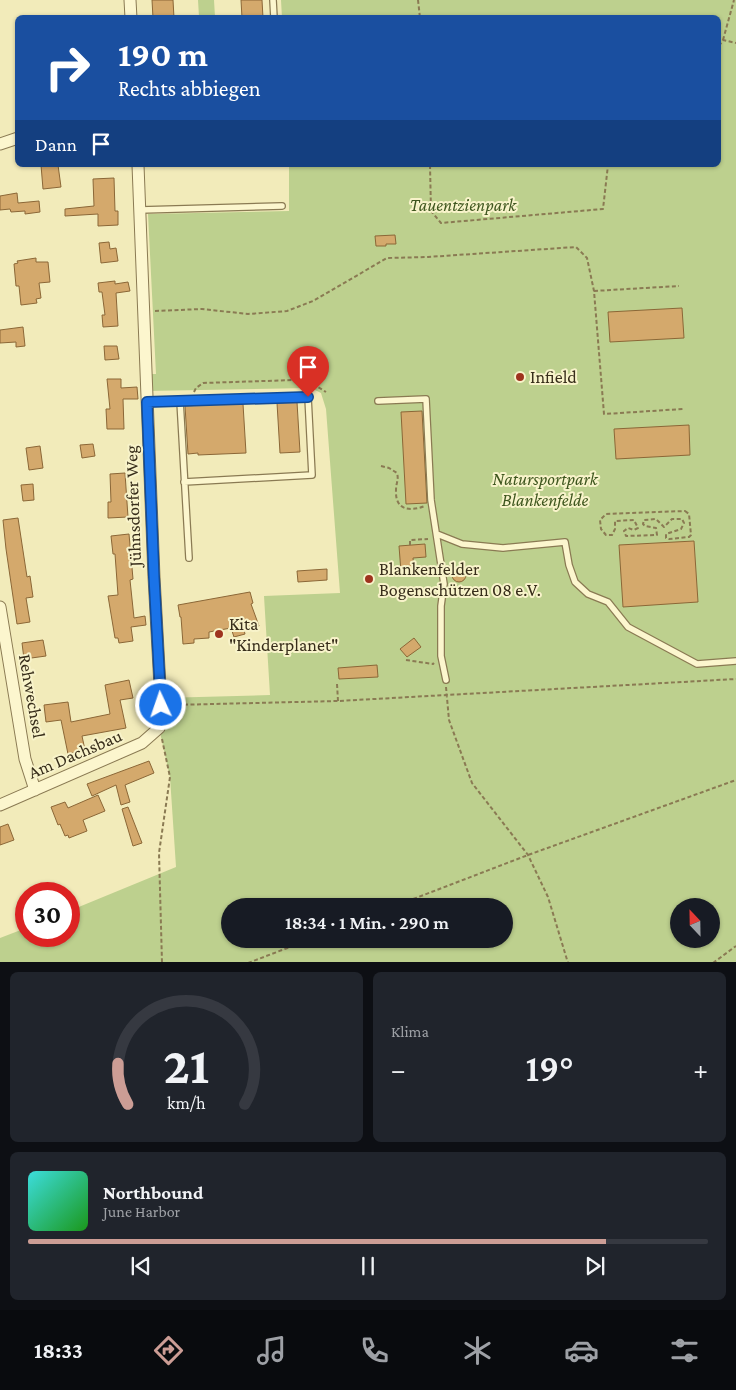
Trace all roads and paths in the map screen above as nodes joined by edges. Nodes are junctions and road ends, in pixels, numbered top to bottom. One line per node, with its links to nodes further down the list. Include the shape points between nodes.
1 (130, 0): 5 (street)
2 (273, 0): 6 (lane)
3 (418, 0): 7 (path)
4 (734, 0): 8 (path)
5 (131, 15)
6 (274, 15)
7 (420, 15)
8 (723, 40): 9 (path); 10 (path)
9 (721, 43)
10 (736, 43)
11 (15, 139): 12 (street)
12 (0, 144)
13 (138, 167): 17 (street, Jühnsdorfer Weg)
14 (430, 167): 15 (path, via 431,211 441,223 603,209)
15 (608, 167)
16 (282, 206): 17 (lane)
17 (140, 210): 20 (street, Jühnsdorfer Weg)
18 (679, 286): 19 (path)
19 (594, 291): 20 (path, via 588,258 576,247 387,258 313,301 287,312 248,314 202,309); 26 (path, via 604,414)
20 (143, 312): 24 (street, Jühnsdorfer Weg)
21 (326, 392): 22 (path, via 313,384 295,380 203,383)
22 (191, 396)
23 (180, 401): 24 (lane); 28 (lane); 28 (lane, via 308,397 312,475)
24 (147, 402): 43 (street, Jühnsdorfer Weg)
25 (378, 402): 29 (lane, via 426,399)
26 (683, 409)
27 (381, 466): 29 (path, via 397,473 396,493 403,508 419,509)
28 (184, 482): 33 (lane)
29 (432, 504): 31 (lane)
30 (606, 514): 30 (path, via 600,520 606,535 612,535 615,521 634,520 638,528 628,528 624,531 626,536 657,535 656,528 643,524 644,520 656,519 664,526 672,519 682,519 681,529 666,534 666,538 690,535 689,514 685,511)
31 (437, 536): 32 (path, via 410,540); 35 (lane, via 444,584); 37 (lane, via 462,544 503,548 565,542 575,582 588,594 608,602 628,627 697,664)
32 (410, 545)
33 (189, 558)
34 (0, 607): 46 (street, Rehwechsel, via 25,759)
35 (441, 656): 36 (path, via 433,664); 39 (lane)
36 (406, 660)
37 (736, 661)
38 (736, 679): 41 (path)
39 (446, 680): 41 (path)
40 (337, 684): 42 (path)
41 (447, 695): 42 (path); 48 (path, via 449,720 472,783)
42 (338, 701): 43 (path)
43 (161, 705): 44 (street, Jühnsdorfer Weg)
44 (159, 728): 46 (street, Am Dachsbau, via 142,744); 53 (path, via 170,777 159,853)
45 (736, 780): 48 (path)
46 (35, 790): 47 (street, Am Dachsbau)
47 (0, 805)
48 (528, 855): 49 (path); 55 (path, via 548,897)
49 (416, 898)
50 (736, 946): 56 (path)
51 (288, 948): 52 (path)
52 (255, 961): 54 (path)
53 (162, 962)
54 (248, 962)
55 (568, 962)
56 (713, 962)

